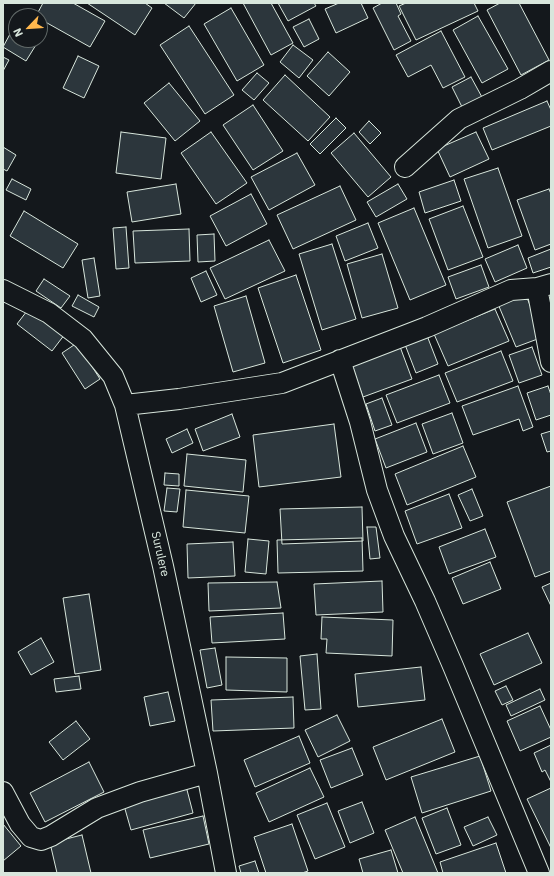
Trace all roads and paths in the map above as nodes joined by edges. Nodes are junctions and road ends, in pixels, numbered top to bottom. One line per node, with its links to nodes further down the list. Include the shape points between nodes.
1 (551, 71): 2 (street, via 459,119)
2 (405, 167)
3 (544, 286): 5 (street, via 511,290 427,327); 6 (street)
4 (3, 290): 7 (street, Surulere, via 48,313 83,339 113,376)
5 (340, 360): 7 (street, via 282,383); 12 (street, via 360,422 377,490 394,536 453,666)
6 (551, 362)
7 (125, 405): 8 (street, Surulere, via 163,566)
8 (207, 773): 9 (street, via 140,792 97,808 41,840 31,837 20,824); 11 (street, Surulere)
9 (3, 792)
10 (551, 871): 13 (street)
11 (226, 873)
12 (539, 873)
13 (546, 873)

